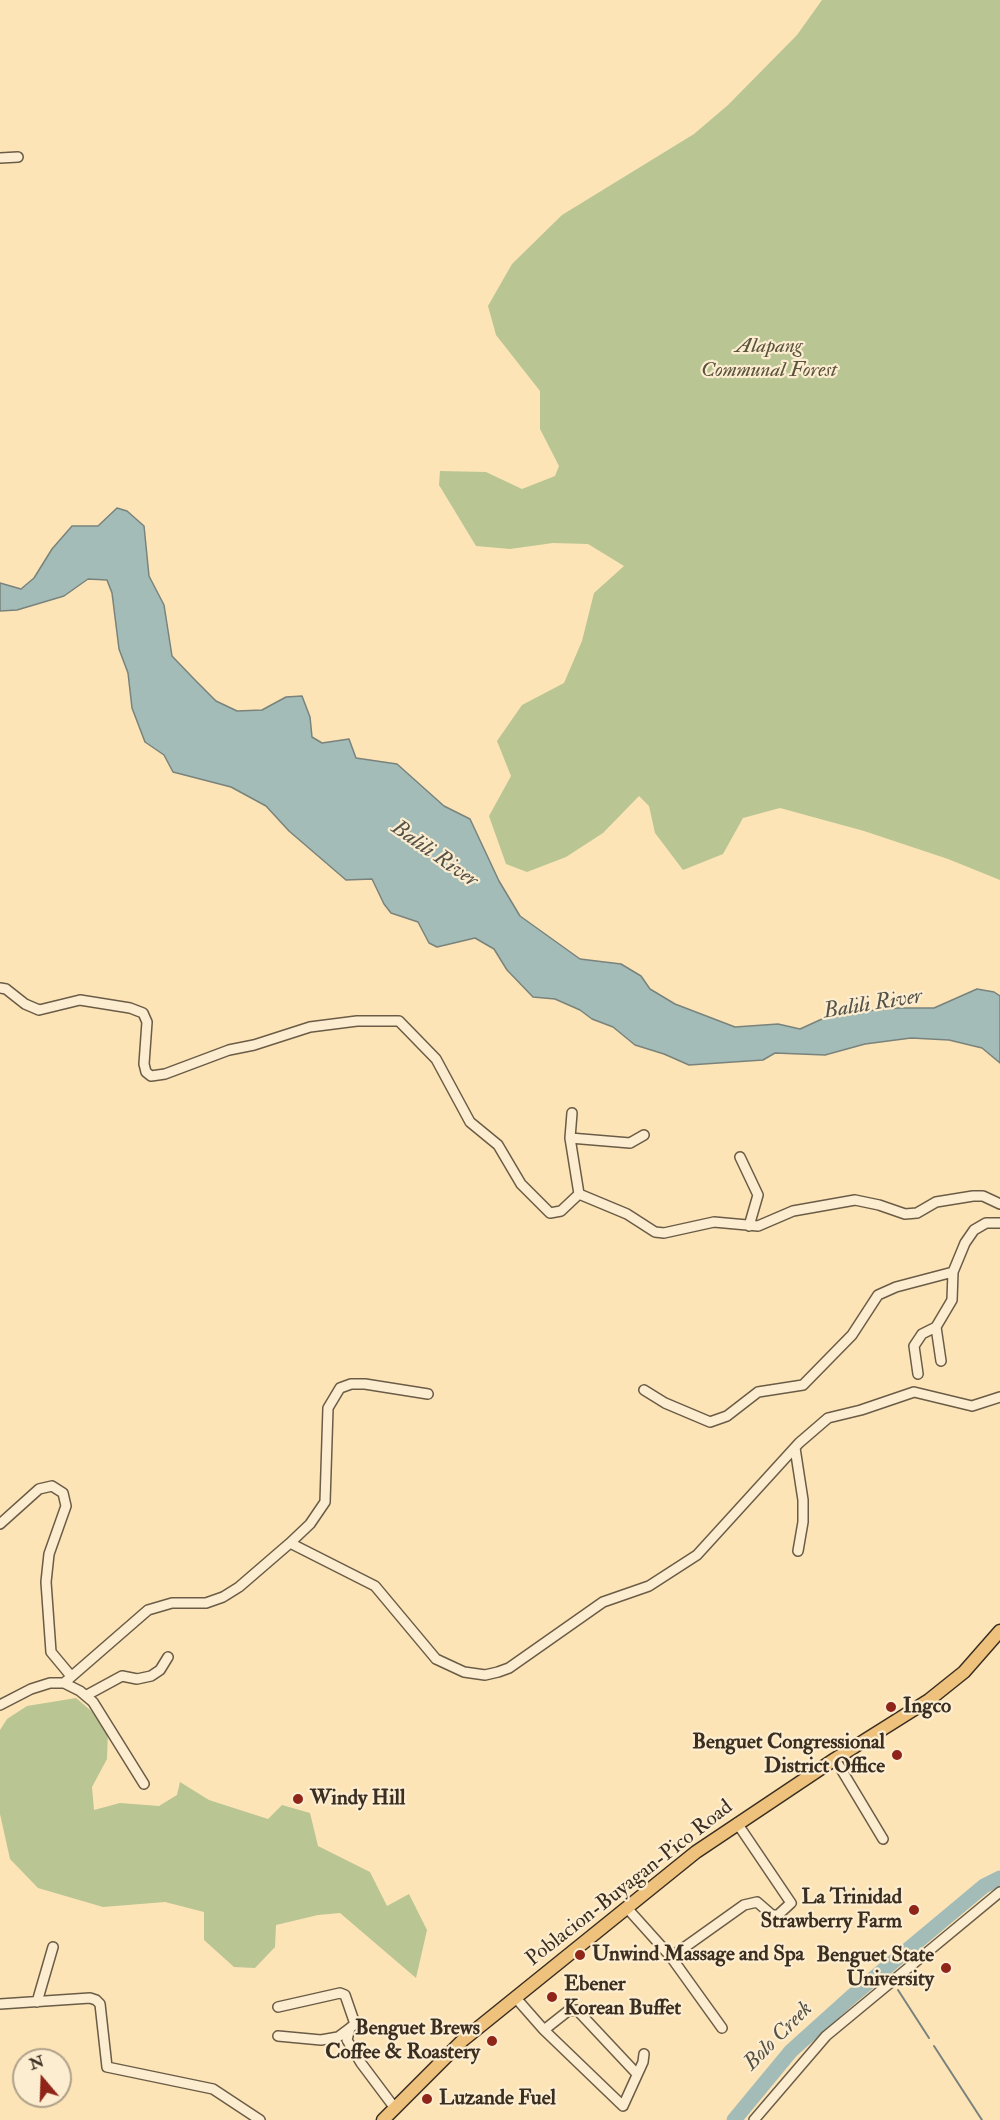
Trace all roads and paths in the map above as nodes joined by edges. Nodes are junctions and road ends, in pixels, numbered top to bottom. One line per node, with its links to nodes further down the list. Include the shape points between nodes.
1 (18, 157): 2 (street)
2 (0, 158)
3 (0, 988): 8 (street, via 32,1009 81,1000 143,1013 147,1022 144,1064 151,1076 310,1027 399,1021 436,1059 470,1122 498,1145 521,1184 542,1209 555,1214)
4 (572, 1113): 6 (street)
5 (644, 1135): 6 (street, via 630,1143)
6 (570, 1138): 8 (street)
7 (740, 1157): 11 (street, via 758,1195)
8 (579, 1194): 11 (street, via 627,1214 655,1232 674,1232 714,1222)
9 (1000, 1204): 11 (street, via 973,1196 936,1202 917,1213 905,1214 855,1200 794,1211 768,1223)
10 (1000, 1223): 12 (street, via 986,1223 974,1230)
11 (749, 1226)
12 (953, 1272): 13 (street, via 952,1300); 16 (street, via 878,1295 852,1335 808,1382 758,1392 719,1420 701,1420)
13 (936, 1327): 14 (street); 15 (street, via 922,1334 914,1346)
14 (941, 1361)
15 (918, 1374)
16 (644, 1390)
17 (428, 1394): 21 (street, via 365,1384 340,1388 328,1408 325,1502)
18 (1000, 1397): 19 (street, via 972,1406 921,1393 903,1395 828,1418)
19 (795, 1448): 21 (street, via 697,1555 649,1586 603,1602 509,1668 491,1674 464,1672 436,1659 375,1586); 22 (street, via 803,1500)
20 (0, 1524): 25 (street, via 39,1489 52,1486 63,1493 66,1506 49,1554 46,1582 51,1652)
21 (290, 1543): 25 (street, via 223,1597 206,1603 172,1603 148,1610)
22 (798, 1551)
23 (1000, 1631): 28 (main road, Poblacion-Buyagan-Pico Road, via 964,1672 929,1700)
24 (168, 1657): 26 (street, via 151,1676 122,1676)
25 (67, 1680): 26 (street); 27 (street, via 31,1689)
26 (87, 1695): 29 (street)
27 (0, 1705)
28 (835, 1759): 30 (main road, Poblacion-Buyagan-Pico Road); 31 (street)
29 (144, 1784)
30 (737, 1823): 33 (main road, Poblacion-Buyagan-Pico Road); 35 (street, via 791,1904 778,1915 772,1915 763,1905 750,1903)
31 (884, 1839)
32 (1000, 1892): 49 (street, via 826,2036)
33 (627, 1908): 35 (street); 36 (main road, Poblacion-Buyagan-Pico Road)
34 (53, 1947): 37 (street)
35 (671, 1957): 41 (street)
36 (515, 1997): 42 (street); 46 (main road, Poblacion-Buyagan-Pico Road, via 455,2047)
37 (37, 2002): 38 (street); 47 (street, via 96,2000 100,2004 106,2067 213,2089)
38 (0, 2004)
39 (278, 2007): 40 (street, via 340,1993 350,2005 355,2024)
40 (350, 2028): 43 (street, via 338,2037 321,2040); 46 (street, via 347,2040)
41 (722, 2028)
42 (544, 2030): 45 (street, via 568,2011 576,2010); 45 (street, via 623,2106)
43 (278, 2036)
44 (644, 2054): 45 (street)
45 (637, 2074)
46 (394, 2107): 48 (main road, Poblacion-Buyagan-Pico Road)
47 (260, 2120)
48 (383, 2120)
49 (754, 2120)

